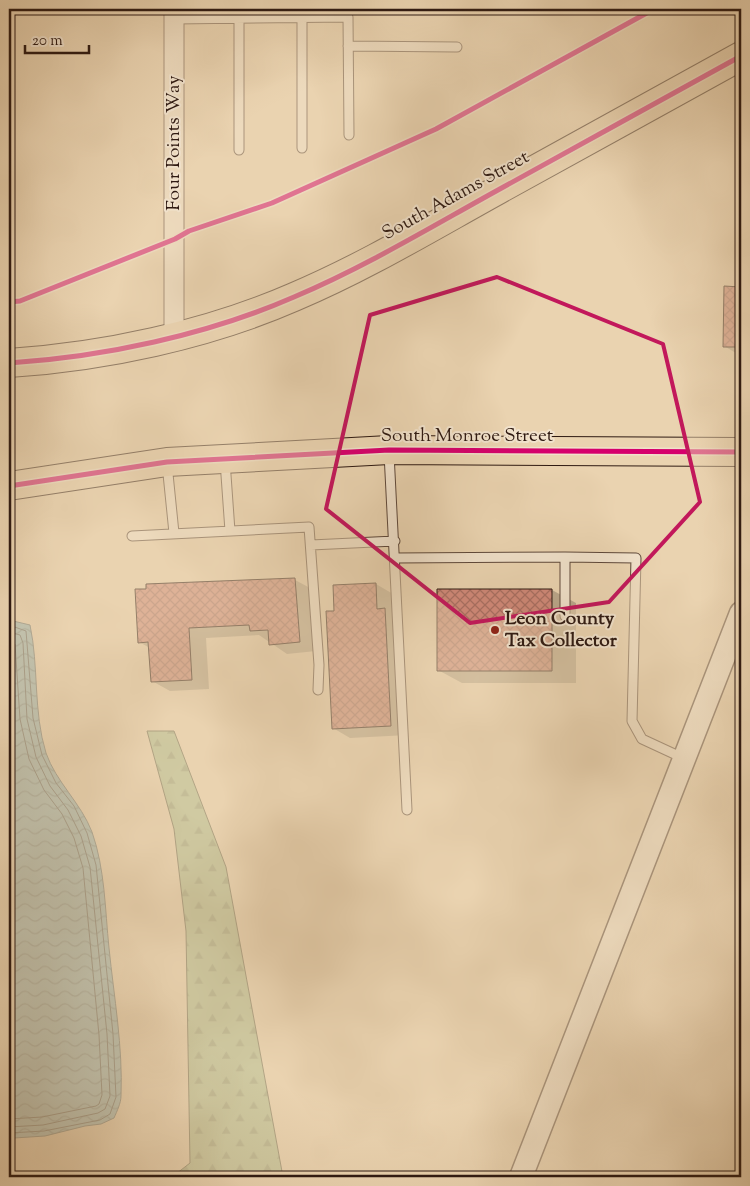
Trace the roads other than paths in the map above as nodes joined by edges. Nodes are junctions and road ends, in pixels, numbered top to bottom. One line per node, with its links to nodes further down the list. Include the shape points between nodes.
1 (239, 13): 2 (lane); 3 (lane); 9 (lane)
2 (302, 13): 4 (lane, via 348,17); 8 (lane)
3 (174, 14): 10 (street, Four Points Way)
4 (348, 46): 5 (lane); 7 (lane)
5 (458, 47)
6 (741, 56): 10 (main road, South Adams Street, via 368,262 286,300)
7 (349, 135)
8 (302, 148)
9 (239, 150)
10 (174, 337): 11 (main road, South Adams Street, via 52,360)
11 (9, 363)
12 (389, 450): 13 (main road, South Monroe Street); 14 (main road, South Monroe Street); 20 (lane)
13 (741, 452)
14 (225, 458): 15 (main road, South Monroe Street); 17 (lane)
15 (180, 462): 16 (main road, South Monroe Street); 18 (lane)
16 (9, 486)
17 (230, 531): 18 (lane); 21 (lane, via 309,527)
18 (174, 533): 19 (lane)
19 (132, 536)
20 (394, 541): 21 (lane); 23 (lane)
21 (311, 545): 26 (lane)
22 (564, 557): 23 (lane); 25 (lane); 27 (lane, via 636,558 632,720 642,739)
23 (395, 558): 28 (lane)
24 (741, 613): 27 (street)
25 (565, 616)
26 (318, 690)
27 (685, 758): 29 (street)
28 (407, 810)
29 (521, 1177)

